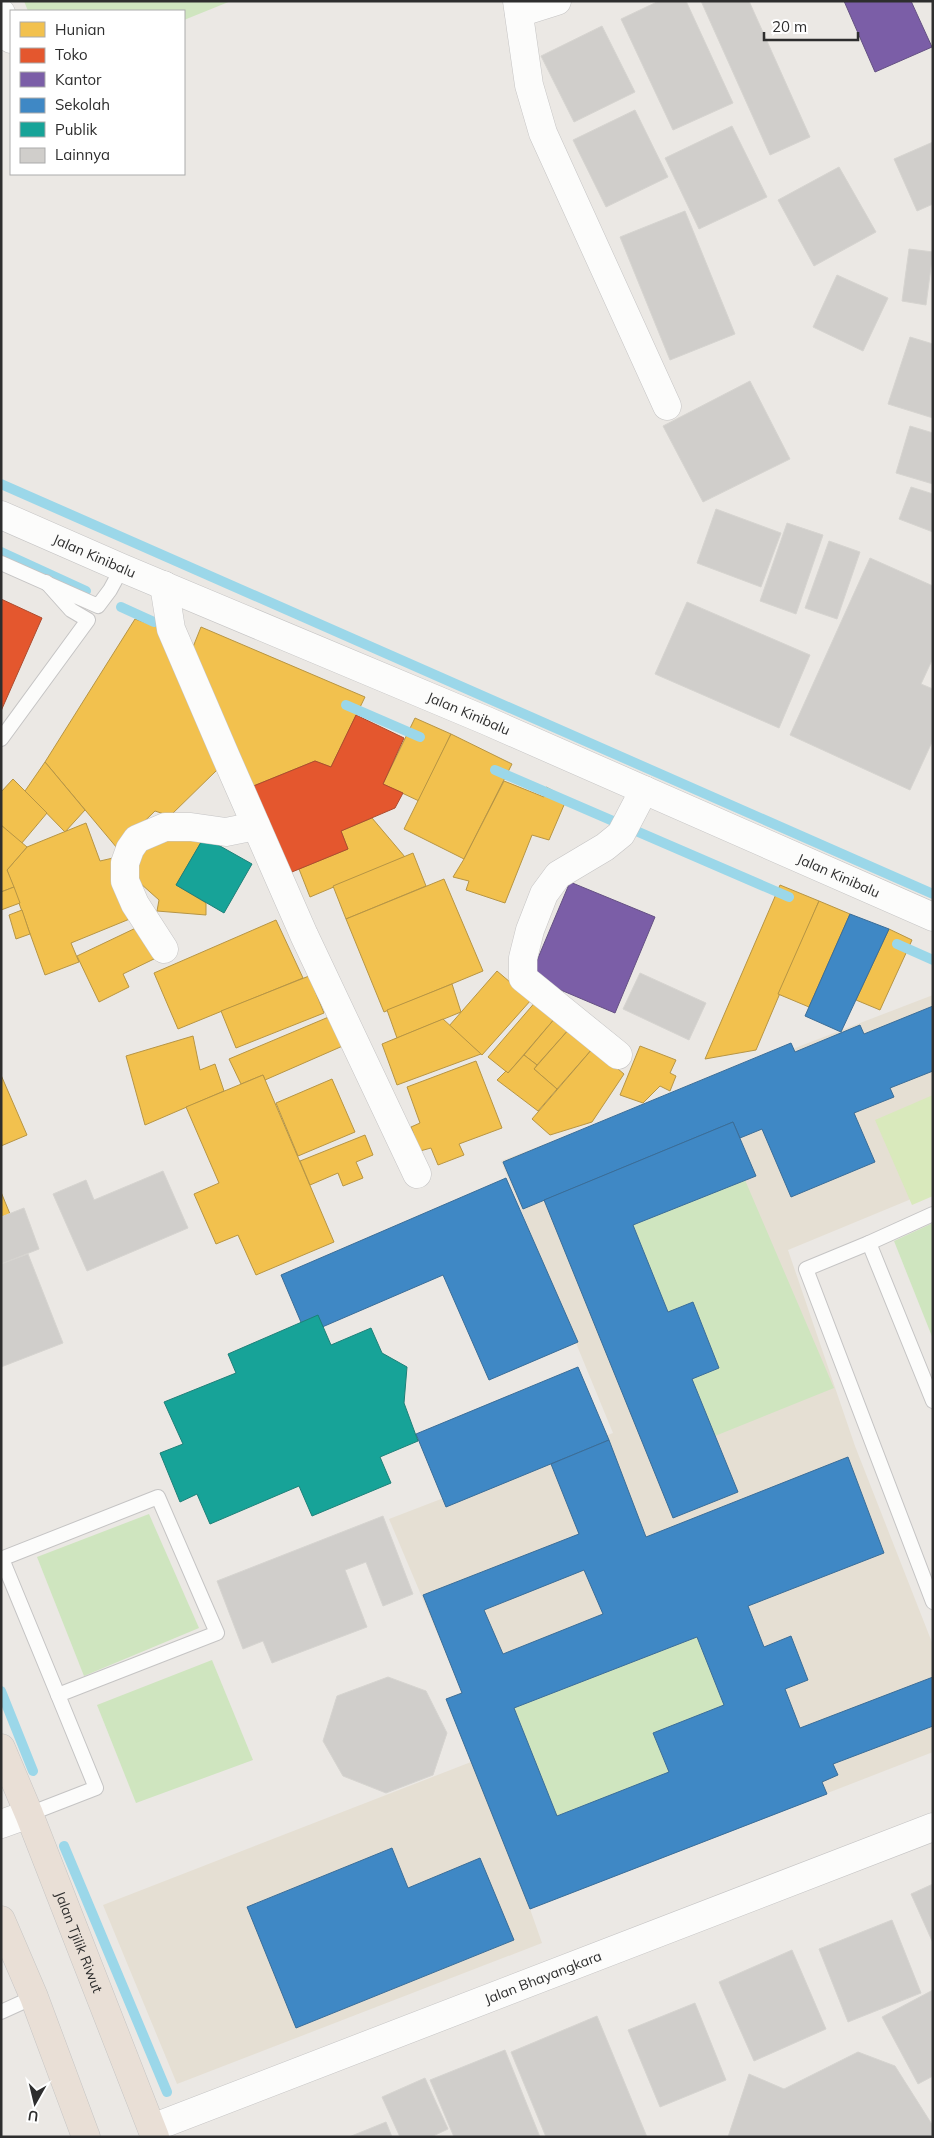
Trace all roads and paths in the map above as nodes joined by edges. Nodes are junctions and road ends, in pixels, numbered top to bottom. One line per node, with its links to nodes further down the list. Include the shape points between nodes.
1 (557, 1): 2 (street)
2 (518, 7): 5 (street, via 529,85 543,133)
3 (1, 13): 4 (street)
4 (10, 36)
5 (667, 406)
6 (1, 515): 8 (street, Jalan Kinibalu)
7 (1, 563): 9 (lane)
8 (122, 568): 11 (lane, via 98,606); 12 (street, Jalan Kinibalu)
9 (20, 571): 10 (lane); 11 (lane)
10 (1, 576)
11 (46, 582): 13 (lane, via 71,610 88,620)
12 (164, 585): 14 (street, Jalan Kinibalu); 15 (street, via 171,629)
13 (1, 739)
14 (644, 790): 16 (street, Jalan Kinibalu); 18 (street, via 621,834 558,875 544,894 522,958 523,978)
15 (256, 826): 17 (street, via 226,832 165,827 137,839 125,863 125,881 135,904); 19 (street)
16 (933, 917)
17 (164, 949)
18 (618, 1055)
19 (417, 1174)
20 (933, 1214): 21 (lane)
21 (869, 1243): 22 (lane); 24 (lane, via 806,1269)
22 (933, 1401)
23 (2, 1559): 25 (lane); 25 (lane, via 158,1497 217,1633)
24 (933, 1602)
25 (58, 1695): 27 (lane, via 96,1788)
26 (1, 1748): 27 (highway, Jalan Tjilik Riwut)
27 (29, 1814): 28 (street); 33 (highway, Jalan Tjilik Riwut)
28 (1, 1824)
29 (933, 1827): 33 (street, Jalan Bhayangkara)
30 (1, 1920): 31 (highway)
31 (34, 1997): 32 (lane); 34 (highway)
32 (1, 2012)
33 (154, 2132)
34 (86, 2137)

